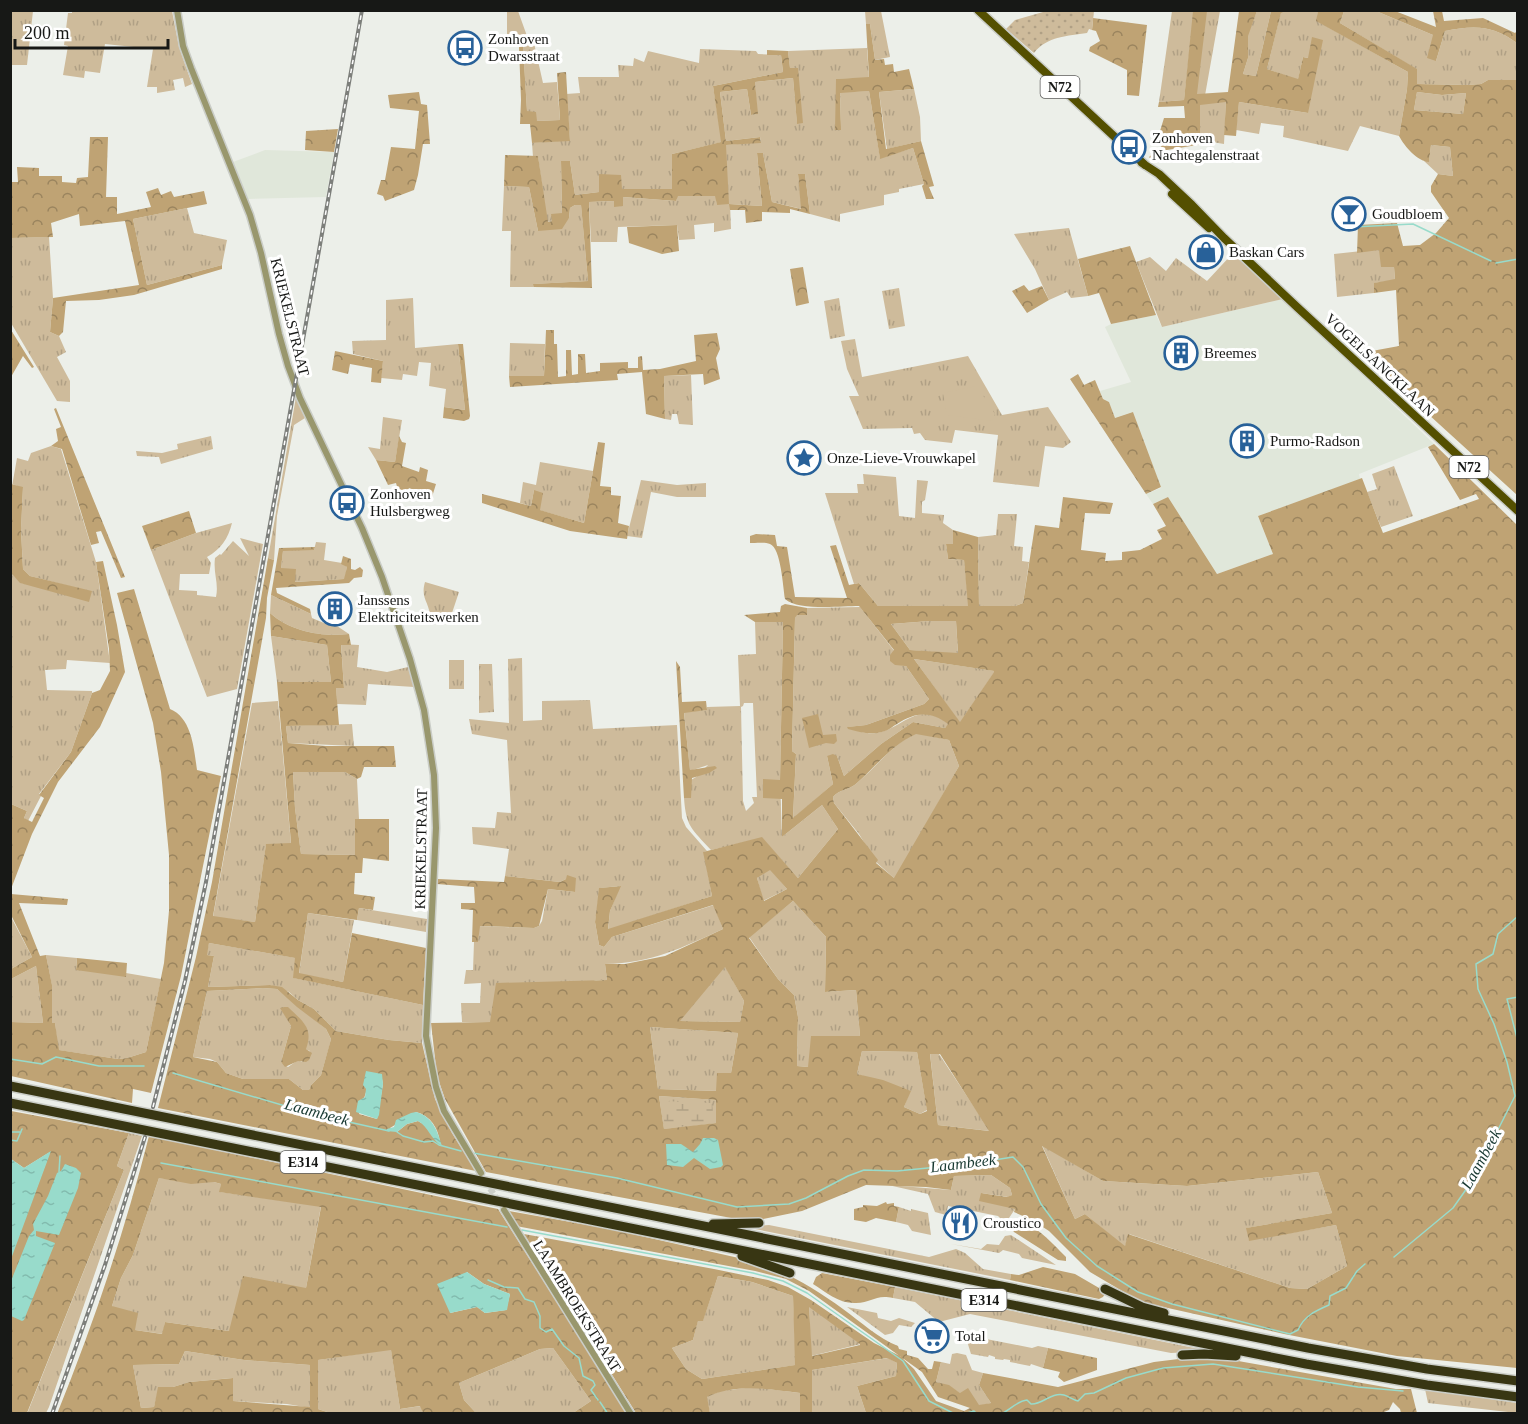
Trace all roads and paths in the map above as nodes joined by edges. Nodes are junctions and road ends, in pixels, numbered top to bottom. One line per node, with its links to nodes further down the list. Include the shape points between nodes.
1 (177, 10): 6 (street, KRIEKELSTRAAT, via 187,57 255,232 288,366 378,567 424,710 434,775 436,828 426,1036 444,1111)
2 (978, 10): 3 (main road, VOGELSANCKLAAN / N72, via 1184,206 1224,238)
3 (1518, 512)
4 (10, 1086): 9 (highway, E314)
5 (10, 1103): 10 (highway, E314)
6 (480, 1173)
7 (504, 1210): 18 (street, LAAMBROEKSTRAAT)
8 (759, 1223): 9 (highway, via 715,1223)
9 (706, 1227): 13 (highway, E314)
10 (712, 1244): 11 (highway, via 719,1250); 14 (highway, E314)
11 (790, 1273)
12 (1105, 1289): 13 (highway)
13 (1186, 1323): 16 (highway, E314, via 1374,1360)
14 (1256, 1354): 15 (highway); 17 (highway, E314, via 1399,1381)
15 (1182, 1355)
16 (1518, 1381)
17 (1518, 1397)
18 (631, 1413)

